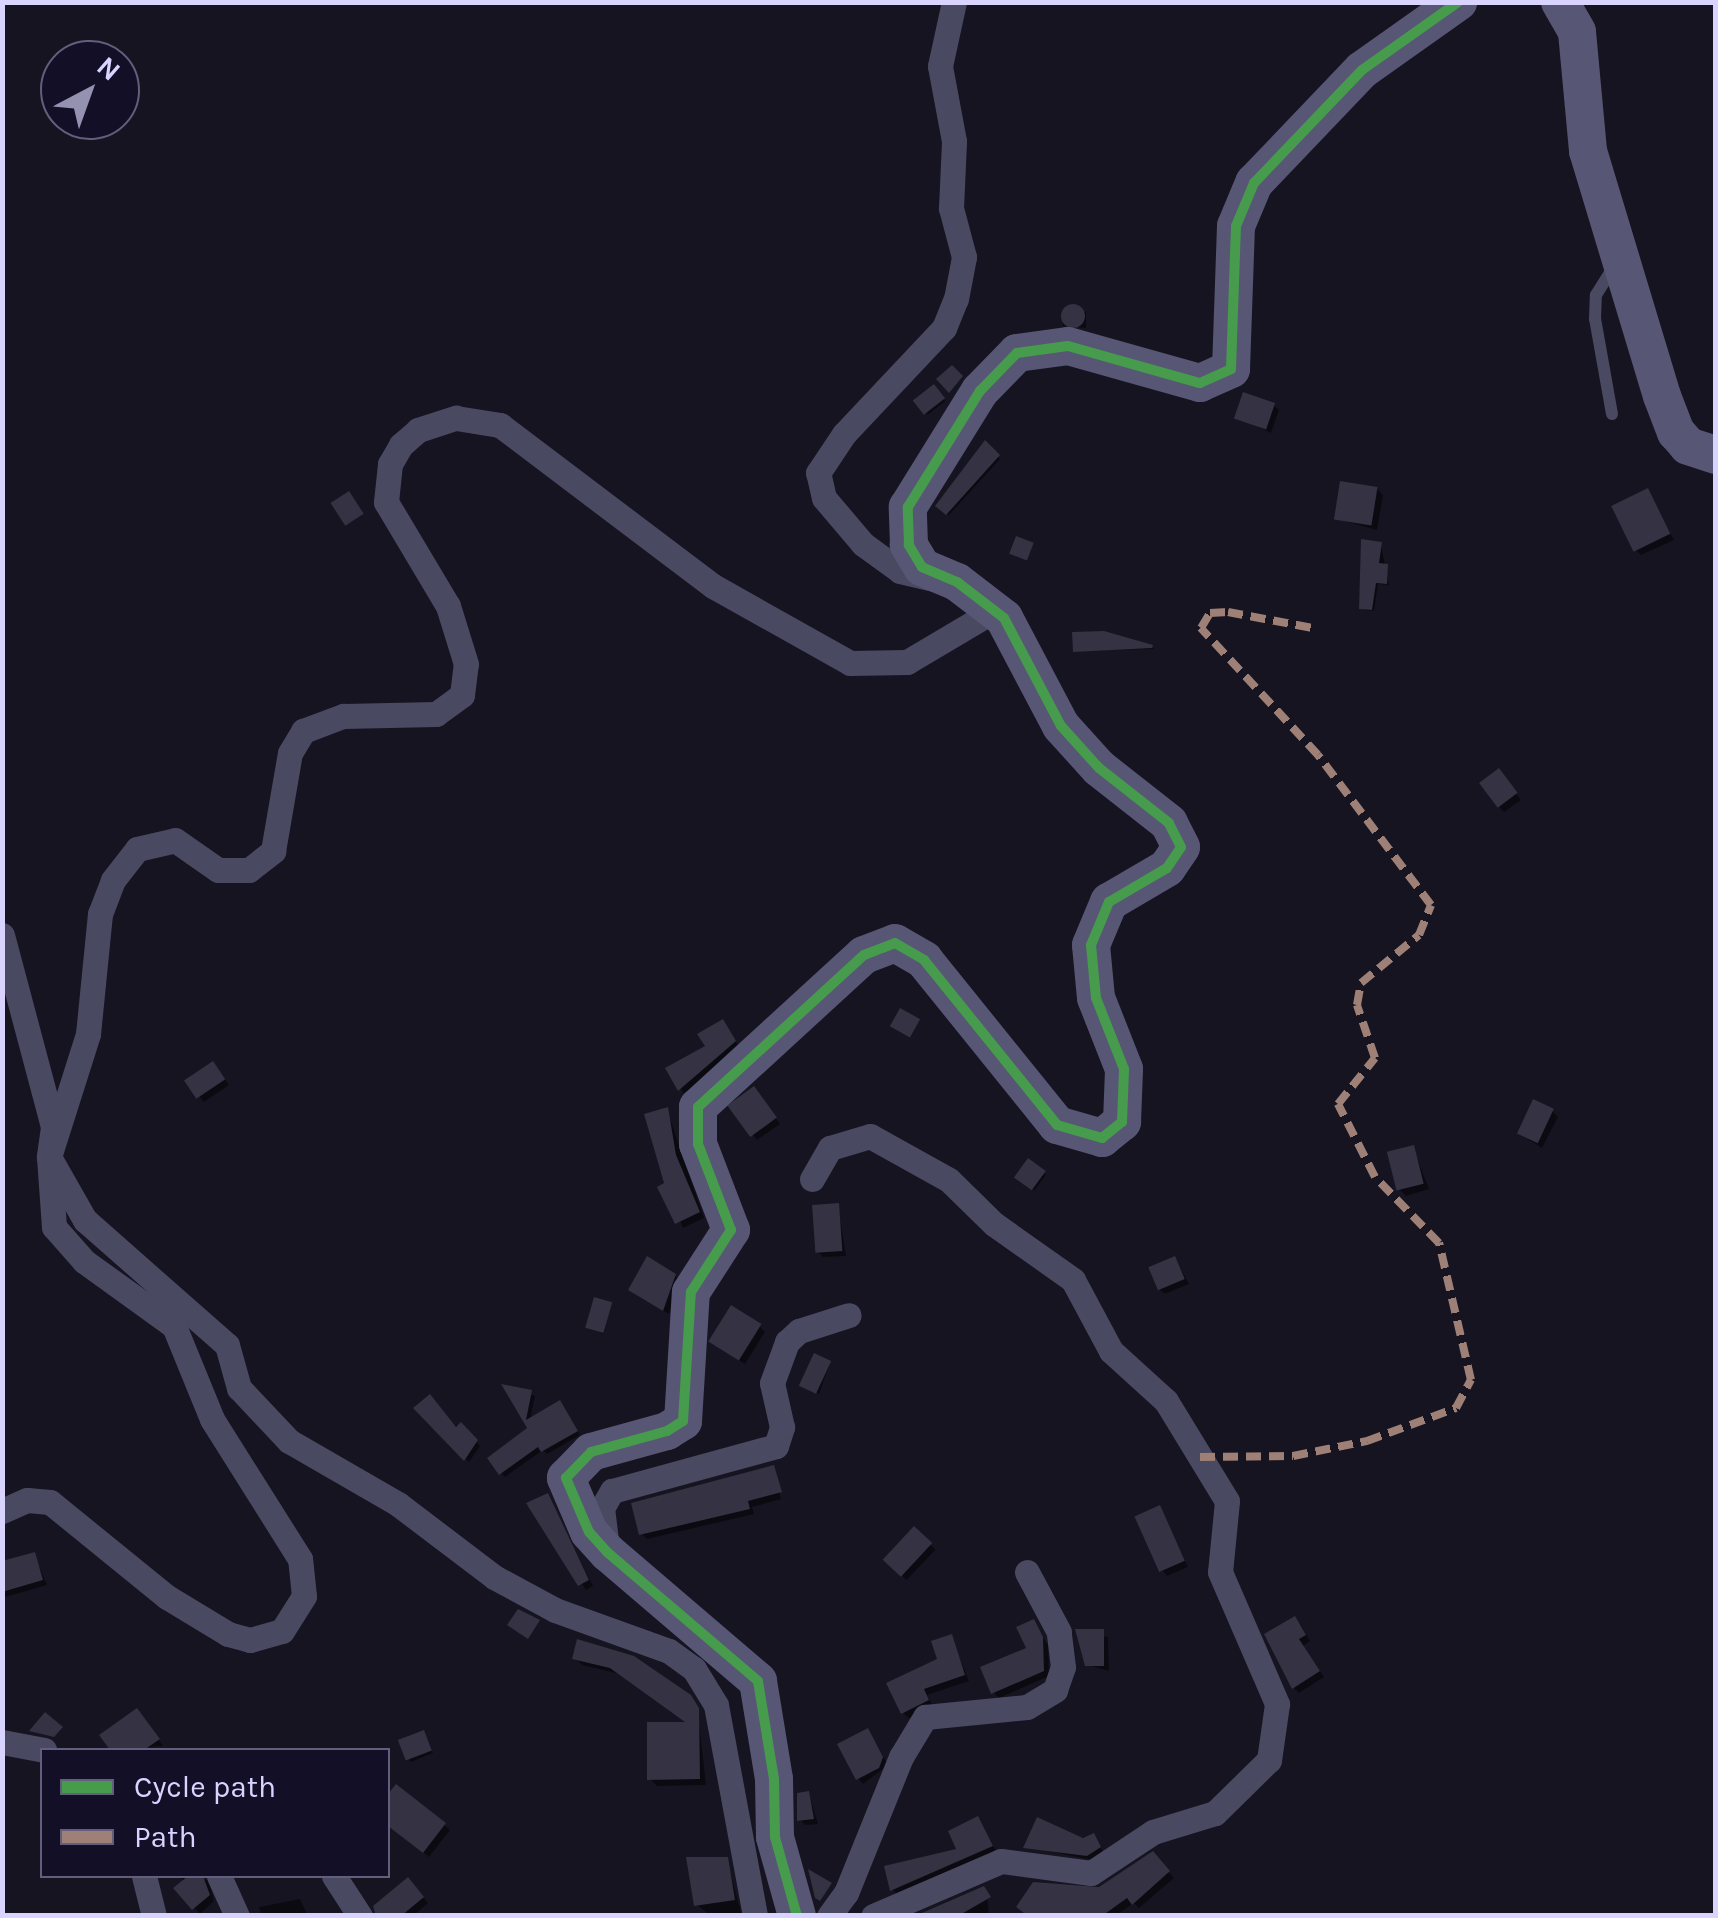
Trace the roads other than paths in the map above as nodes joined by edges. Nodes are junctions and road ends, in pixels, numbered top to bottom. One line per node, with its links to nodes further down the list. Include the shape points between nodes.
1 (954, 2): 7 (street, via 940,66 954,141 951,208 964,256 956,299 933,343 844,434 818,474 824,498 863,544 900,571)
2 (1458, 2): 7 (street, via 1362,70 1254,183 1236,226 1231,369 1200,383 1068,346 1017,353 1000,368 908,506 908,545)
3 (1560, 2): 4 (street, via 1577,32 1588,151)
4 (1620, 259): 5 (lane, via 1596,295 1598,349); 6 (street, via 1676,432 1688,446)
5 (1612, 414)
6 (1716, 454)
7 (939, 579): 8 (street, via 957,582)
8 (995, 610): 10 (street, via 907,662 850,662 713,586 520,435 480,418 418,430 390,464 386,502 448,606 466,664 462,695 436,714 343,716 303,731 290,753 273,851 250,870 218,870 175,840 137,848 112,880 100,914 88,1034); 14 (street, via 1061,726 1100,768 1169,823 1181,847 1167,868 1109,902 1091,945 1096,998 1124,1068 1122,1122 1102,1138 1057,1125 924,960 895,944 864,956 698,1107 698,1144 731,1230 691,1292 682,1420 667,1431 591,1452 566,1478 589,1532)
9 (2, 935): 10 (street, via 53,1127)
10 (48, 1157): 13 (street, via 54,1227 84,1261 174,1326 212,1419 300,1560 304,1596 282,1631 250,1640 228,1634 166,1597 50,1502 27,1500); 24 (street, via 85,1220 227,1345 240,1388 289,1441 398,1504 494,1576 554,1610 669,1651 709,1685)
11 (812, 1179): 27 (street, via 830,1148 870,1136 949,1180 994,1224 1074,1280 1110,1351 1166,1402 1227,1501 1220,1572 1277,1704 1270,1760 1214,1813 1154,1832 1091,1874 1001,1861)
12 (848, 1315): 14 (street, via 787,1342 772,1384 782,1427 776,1446 612,1490 602,1508)
13 (2, 1511)
14 (608, 1553): 25 (street, via 758,1680 774,1779 775,1837)
15 (1027, 1572): 26 (street, via 1059,1632 1063,1667 1055,1690 1027,1707 925,1717 901,1758 856,1872)
16 (2, 1742): 17 (street)
17 (40, 1749)
18 (144, 1878): 21 (street)
19 (219, 1878): 22 (street)
20 (335, 1878): 23 (street)
21 (154, 1916)
22 (237, 1916)
23 (360, 1916)
24 (755, 1916)
25 (797, 1916)
26 (829, 1916)
27 (873, 1916)

